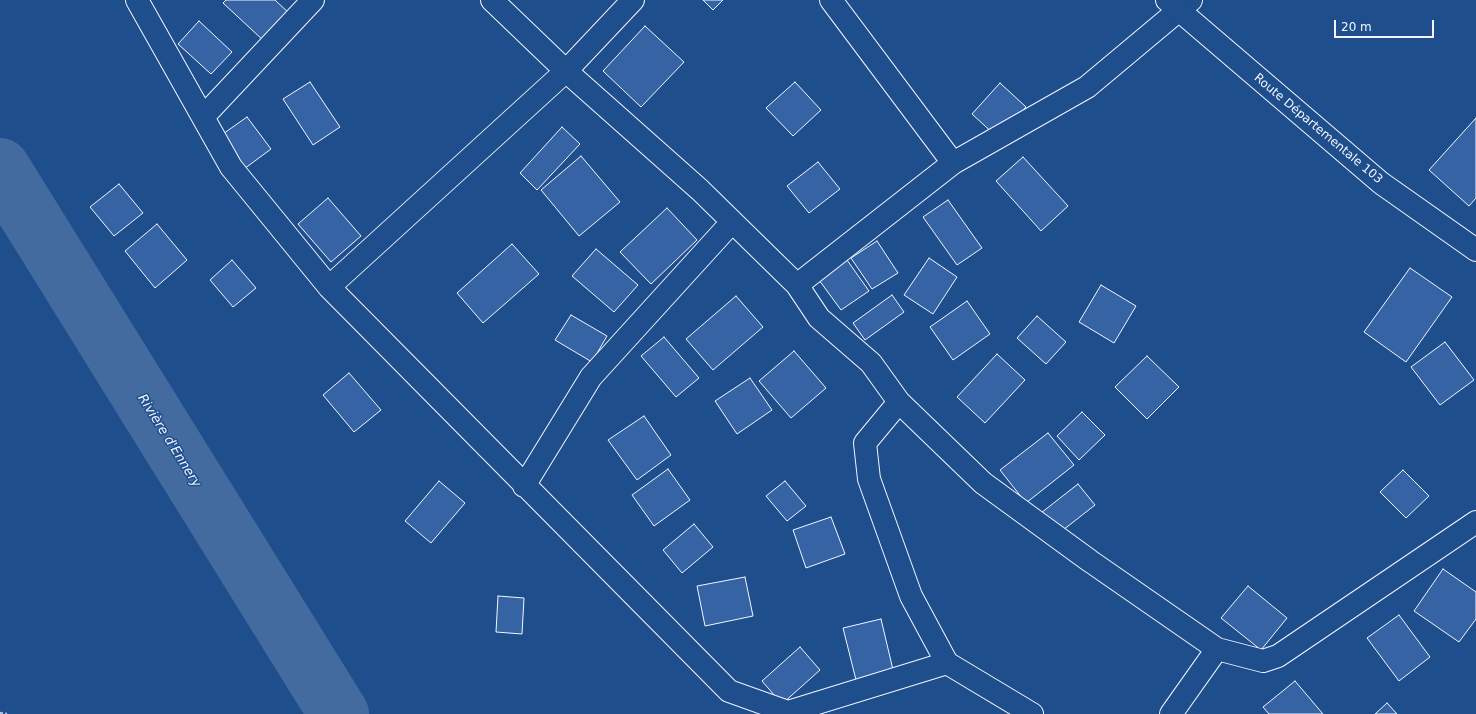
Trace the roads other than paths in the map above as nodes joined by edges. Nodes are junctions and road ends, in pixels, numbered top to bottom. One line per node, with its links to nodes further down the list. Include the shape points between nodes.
1 (137, 0): 8 (street)
2 (313, 0): 8 (street)
3 (492, 0): 7 (street)
4 (633, 0): 7 (street)
5 (831, 0): 9 (street)
6 (1179, 4): 9 (street, via 1087,87); 11 (street, Route Départementale 103, via 1381,183)
7 (566, 71): 10 (street, via 700,190); 13 (street)
8 (203, 117): 13 (street, via 231,167)
9 (953, 163): 12 (street)
10 (732, 222): 12 (street); 15 (street, via 591,377)
11 (1476, 250)
12 (797, 285): 14 (street, via 819,318 871,363)
13 (329, 287): 15 (street)
14 (899, 402): 17 (street, via 983,483); 18 (street, via 865,443 869,478 911,596)
15 (524, 486): 18 (street, via 728,690 788,712)
16 (1476, 522): 17 (street, via 1278,656 1263,661)
17 (1217, 649): 20 (street)
18 (947, 663): 19 (street)
19 (1032, 714)
20 (1171, 714)

